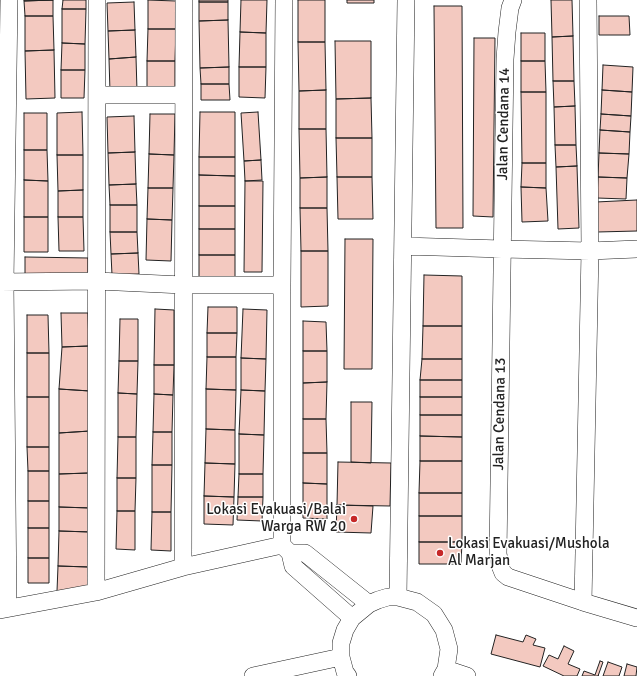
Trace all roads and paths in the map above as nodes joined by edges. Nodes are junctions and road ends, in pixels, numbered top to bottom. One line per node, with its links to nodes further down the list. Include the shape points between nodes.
1 (9, 0): 15 (street)
2 (98, 0): 8 (street)
3 (184, 0): 9 (street)
4 (284, 0): 17 (street)
5 (406, 0): 10 (street)
6 (513, 0): 11 (street, Jalan Cendana 14, via 506,32 505,52)
7 (588, 0): 13 (street)
8 (98, 95): 9 (street); 14 (street)
9 (183, 95): 16 (street)
10 (403, 246): 11 (street); 21 (street)
11 (502, 249): 13 (street); 22 (street, Jalan Cendana 13, via 498,554 501,568 508,576)
12 (637, 250): 13 (street)
13 (590, 251): 22 (street)
14 (97, 281): 15 (street); 16 (street); 20 (street)
15 (2, 282): 24 (street)
16 (183, 285): 17 (street); 19 (street)
17 (282, 285): 18 (street)
18 (286, 549): 19 (street); 23 (street, via 305,553); 25 (street, via 293,566)
19 (183, 567): 20 (street)
20 (96, 592): 24 (street)
21 (398, 597): 23 (street, via 383,598); 28 (street, via 417,602 434,614 444,630 449,649)
22 (583, 602): 26 (street)
23 (369, 604): 25 (street)
24 (4, 609)
25 (352, 618): 27 (street, via 345,630)
26 (637, 618)
27 (341, 657): 29 (street); 30 (street)
28 (444, 673): 31 (street)
29 (253, 676)
30 (348, 676)
31 (467, 676)

